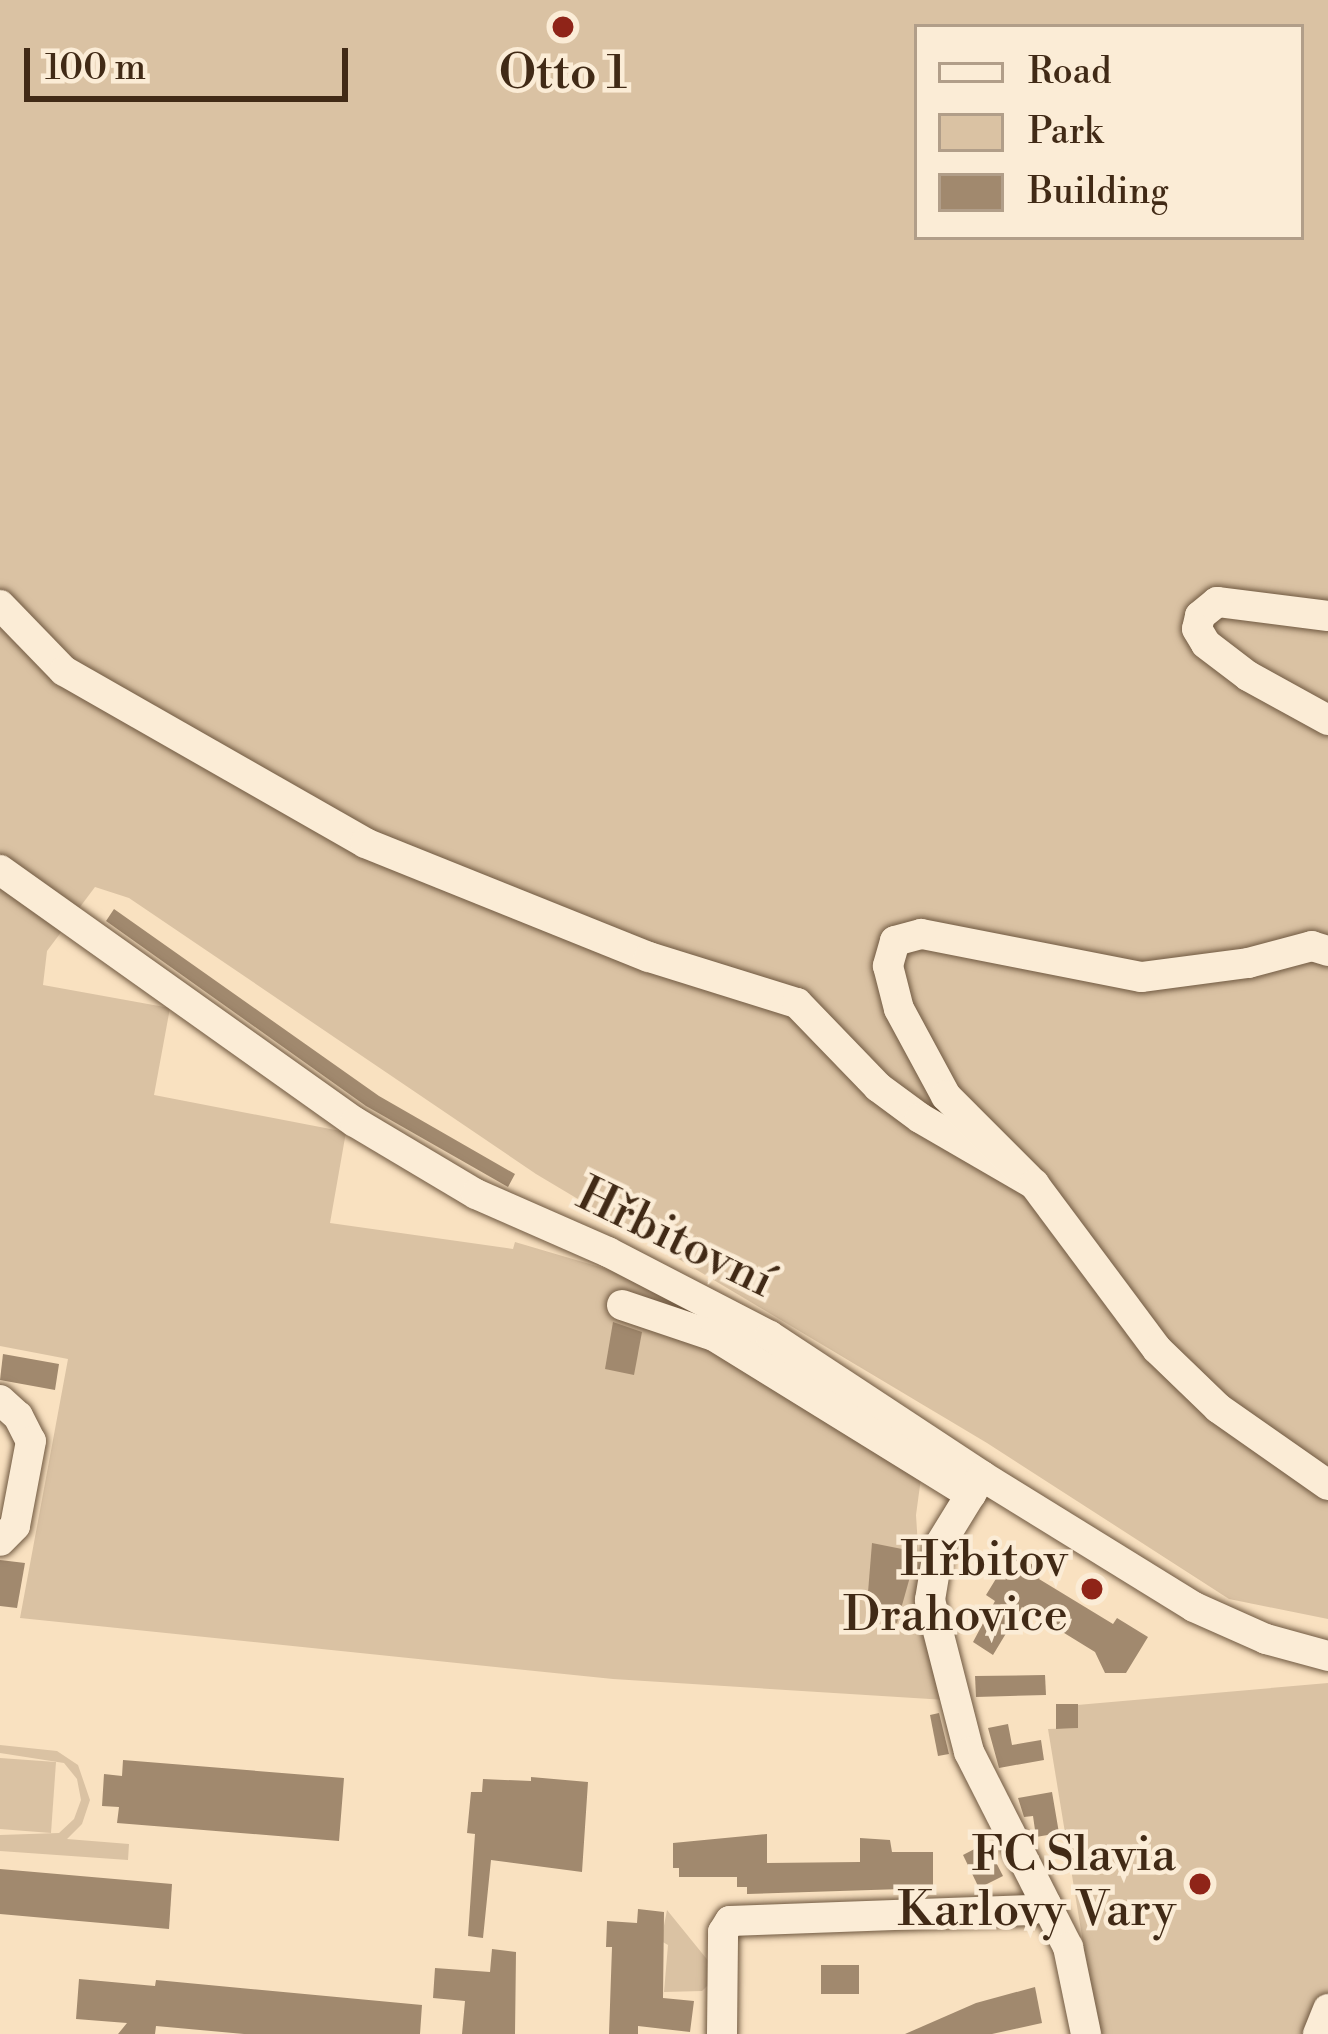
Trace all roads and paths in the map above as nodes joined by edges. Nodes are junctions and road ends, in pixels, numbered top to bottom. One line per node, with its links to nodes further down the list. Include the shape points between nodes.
1 (0, 604): 6 (street, via 64,671 365,843 649,956 797,1003 878,1087)
2 (1328, 616): 3 (street, via 1217,602 1198,628 1206,644 1248,676)
3 (1328, 721)
4 (0, 870): 11 (street, Hřbitovní, via 355,1122 476,1194 770,1336)
5 (1328, 951): 6 (street, via 1312,946 1141,976 922,934 895,941 888,966 899,1009 946,1096)
6 (1034, 1184): 10 (street, via 1157,1349 1218,1408)
7 (622, 1305): 11 (street, via 714,1336)
8 (0, 1400): 9 (street, via 32,1441)
9 (14, 1454): 12 (street, via 15,1526)
10 (1328, 1485)
11 (976, 1486): 13 (street, Hřbitovní, via 1194,1606 1266,1640); 14 (street, via 939,1546 929,1600 969,1752)
12 (0, 1541)
13 (1328, 1656)
14 (1046, 1904): 16 (street, via 730,1921 723,1933); 17 (street, via 1068,1947)
15 (1328, 2008): 18 (street)
16 (722, 2034)
17 (1086, 2034)
18 (1318, 2034)

